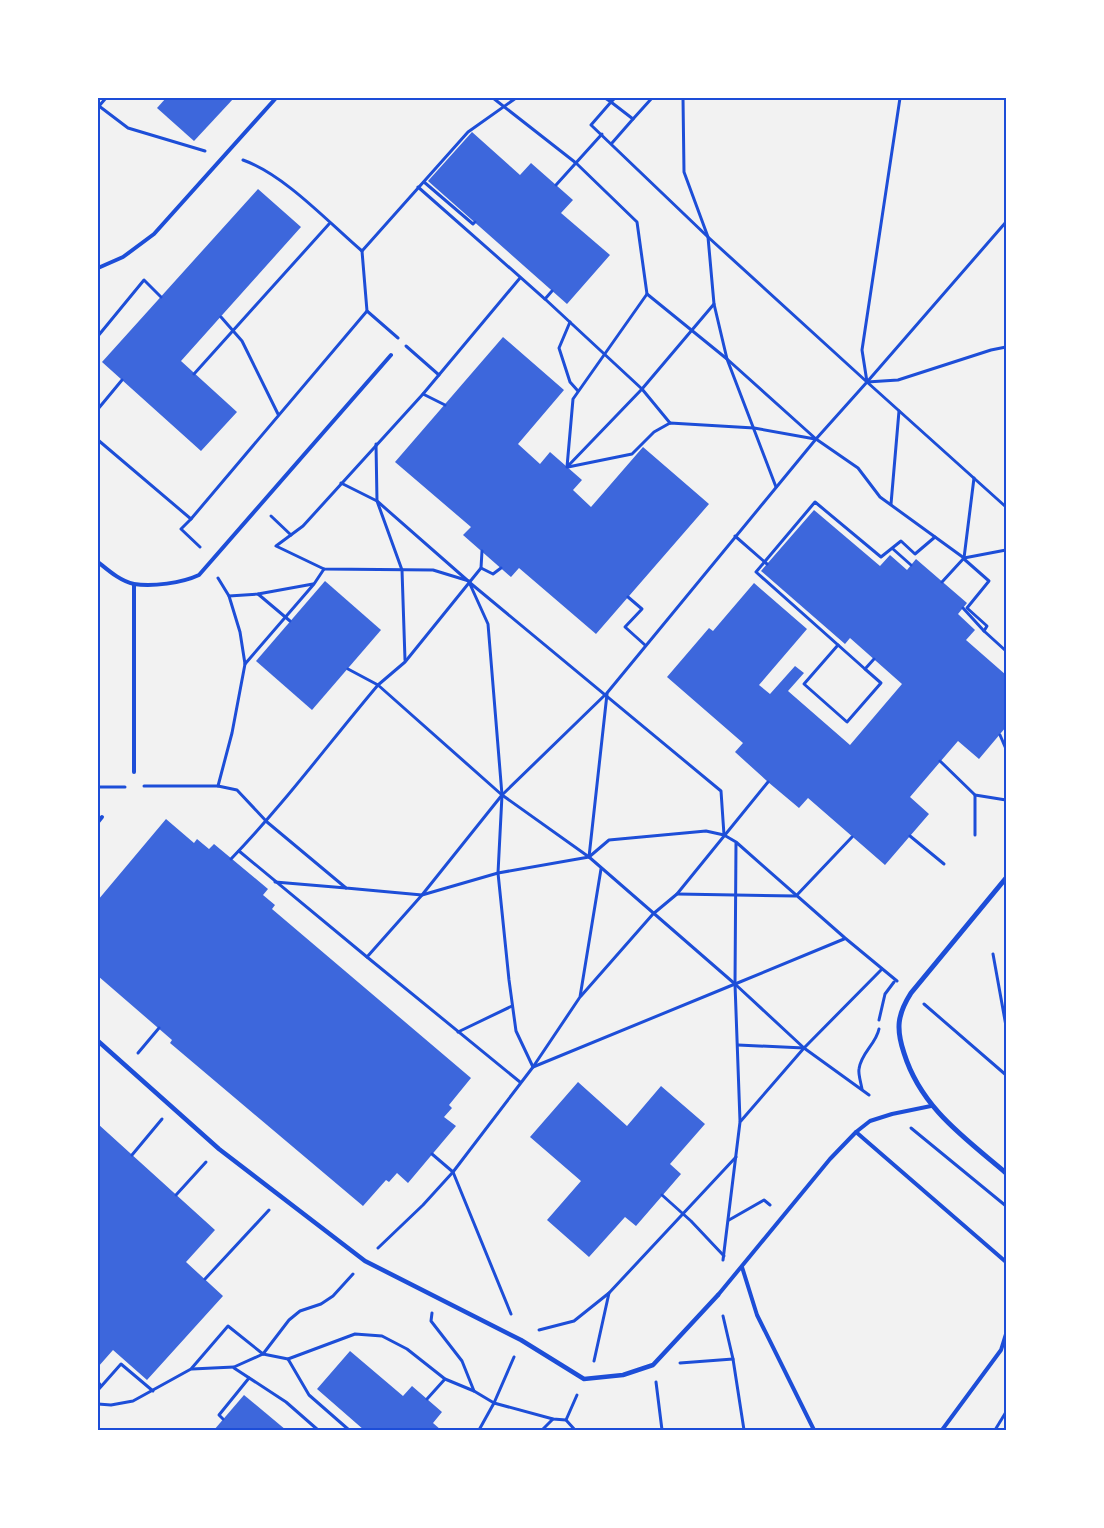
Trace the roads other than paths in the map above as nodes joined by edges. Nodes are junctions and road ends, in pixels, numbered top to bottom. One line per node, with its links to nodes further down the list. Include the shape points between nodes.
1 (276, 98): 2 (lane, via 154,234 124,257)
2 (98, 268)
3 (391, 355): 5 (lane, via 210,562 192,578)
4 (98, 562): 5 (lane, via 121,579)
5 (134, 584): 6 (lane)
6 (134, 772)
7 (102, 817): 8 (lane)
8 (98, 822)
9 (1006, 878): 11 (street, via 924,975 901,1008 898,1034 909,1068)
10 (98, 1040): 16 (street, via 219,1149 365,1261 521,1340 584,1379 623,1375 653,1365)
11 (931, 1106): 12 (lane, via 885,1116); 13 (street, via 947,1124)
12 (856, 1132): 14 (lane); 15 (lane)
13 (1006, 1173)
14 (1006, 1262)
15 (742, 1267): 16 (lane); 18 (lane, via 756,1315)
16 (718, 1295)
17 (1006, 1334): 19 (lane, via 1001,1350)
18 (814, 1430)
19 (942, 1430)

